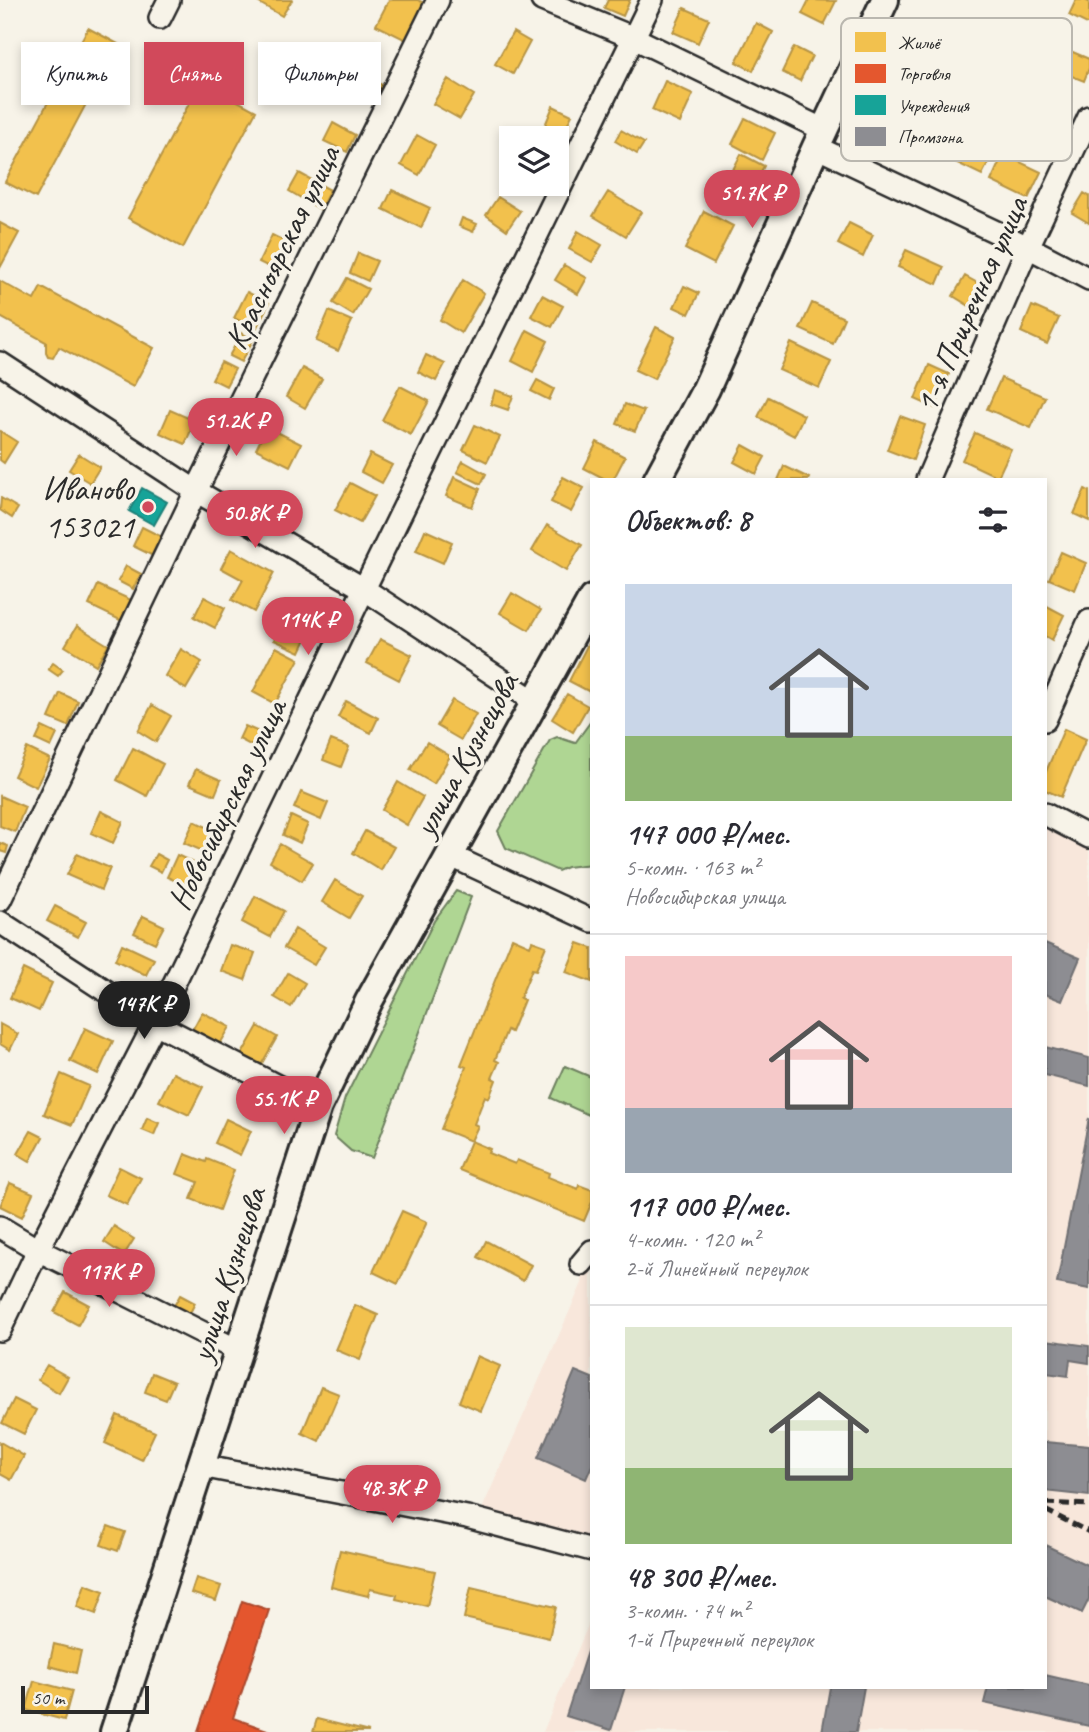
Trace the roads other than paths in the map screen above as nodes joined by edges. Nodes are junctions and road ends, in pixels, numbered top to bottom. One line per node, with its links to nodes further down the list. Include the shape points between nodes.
1 (438, 0): 19 (street, Красноярская улица)
2 (542, 0): 6 (street)
3 (652, 0): 6 (street, Новосибирская улица)
4 (885, 0): 5 (main road)
5 (877, 18)
6 (634, 38): 9 (street); 20 (street, Новосибирская улица)
7 (841, 93): 9 (main road)
8 (1089, 117): 11 (street, 1-я Приречная улица)
9 (820, 138): 10 (street); 17 (main road, via 706,389)
10 (841, 149)
11 (1072, 153)
12 (864, 161): 14 (street)
13 (1068, 161): 14 (street, 1-я Приречная улица)
14 (1028, 247): 15 (street); 18 (street, 1-я Приречная улица)
15 (1089, 279)
16 (0, 363): 19 (street)
17 (658, 478)
18 (928, 478)
19 (196, 491): 20 (street); 28 (street, Красноярская улица)
20 (365, 589): 23 (street); 31 (street, Новосибирская улица)
21 (589, 608): 23 (main road, улица Кузнецова)
22 (1089, 621): 24 (street)
23 (534, 701): 27 (main road, улица Кузнецова)
24 (1047, 716)
25 (1047, 815): 26 (street)
26 (1089, 837)
27 (449, 855): 29 (street); 32 (main road, улица Кузнецова, via 369,1001)
28 (0, 900)
29 (590, 920)
30 (0, 922): 31 (street)
31 (155, 1023): 32 (street); 34 (street, Новосибирская улица)
32 (318, 1107): 36 (main road, улица Кузнецова)
33 (0, 1227): 34 (street)
34 (38, 1250): 35 (street, Новосибирская улица); 36 (street)
35 (0, 1330)
36 (239, 1351): 37 (main road, улица Кузнецова)
37 (201, 1466): 38 (street, via 467,1517); 39 (main road, улица Кузнецова)
38 (590, 1549)
39 (114, 1732)

